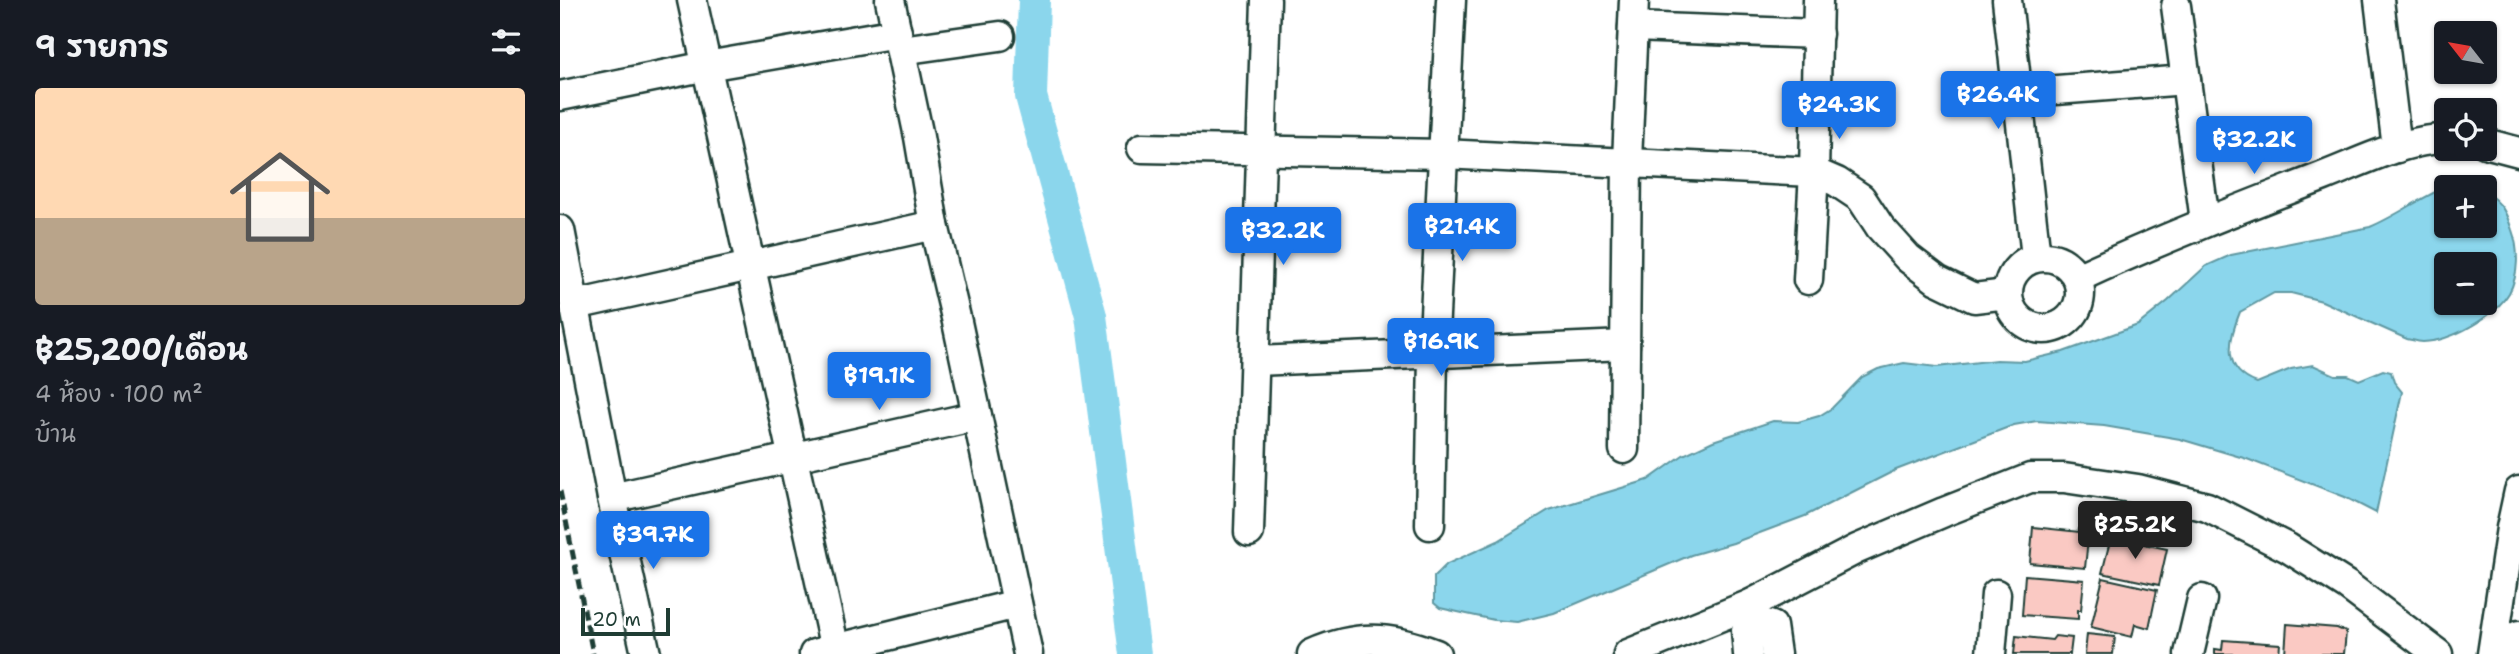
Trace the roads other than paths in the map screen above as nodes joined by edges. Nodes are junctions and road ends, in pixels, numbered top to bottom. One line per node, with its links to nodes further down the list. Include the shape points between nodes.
1 (692, 0): 13 (street)
2 (890, 0): 12 (street)
3 (1266, 0): 21 (street)
4 (1451, 0): 23 (street)
5 (1818, 0): 10 (street)
6 (2007, 0): 15 (street)
7 (2379, 0): 19 (street)
8 (2176, 6): 14 (street)
9 (1633, 13): 10 (street); 24 (street)
10 (1818, 34): 25 (street)
11 (1000, 36): 12 (street)
12 (899, 42): 13 (street); 27 (street)
13 (706, 66): 16 (street); 30 (street)
14 (2186, 80): 15 (street); 26 (street)
15 (2018, 93): 29 (street)
16 (560, 96)
17 (2434, 139): 19 (street)
18 (2497, 146): 22 (street)
19 (2397, 148): 26 (street)
20 (1142, 149): 21 (street)
21 (1261, 150): 23 (street); 37 (street)
22 (2519, 152)
23 (1443, 154): 24 (street); 36 (street)
24 (1627, 162): 25 (street); 35 (street)
25 (1814, 172): 32 (street); 33 (street, via 1861,198 1908,258 1937,280 1974,298)
26 (2205, 221): 31 (street)
27 (934, 225): 30 (street); 38 (street)
28 (560, 230): 34 (street)
29 (2036, 257): 31 (street, via 2061,260); 33 (street, via 2015,271)
30 (751, 266): 34 (street); 40 (street)
31 (2077, 278): 33 (street, via 2078,307 2066,323 2054,328 2038,329 2019,320)
32 (1808, 280)
33 (2007, 294)
34 (575, 304): 42 (street)
35 (1625, 345): 36 (street); 39 (street)
36 (1433, 354): 37 (street); 43 (street)
37 (1256, 361): 44 (street)
38 (977, 416): 40 (street); 47 (street)
39 (1624, 449)
40 (792, 457): 42 (street); 50 (street)
41 (2519, 491): 61 (street)
42 (612, 498): 51 (street)
43 (1430, 525)
44 (1248, 531)
45 (1996, 594): 58 (street)
46 (2202, 599): 59 (street)
47 (1017, 604): 50 (street); 52 (street)
48 (1752, 612): 55 (street); 56 (street, via 1746,630); 57 (street, via 1772,626); 60 (street, via 1857,549 2029,478 2064,478 2138,489 2207,507 2298,554)
49 (2519, 635): 62 (street)
50 (829, 653)
51 (646, 654)
52 (1028, 654)
53 (1312, 654): 54 (street, via 1362,638)
54 (1436, 654)
55 (1628, 654)
56 (1748, 654)
57 (1776, 654)
58 (1991, 654)
59 (2189, 654)
60 (2438, 654)
61 (2492, 654)
62 (2508, 654)

